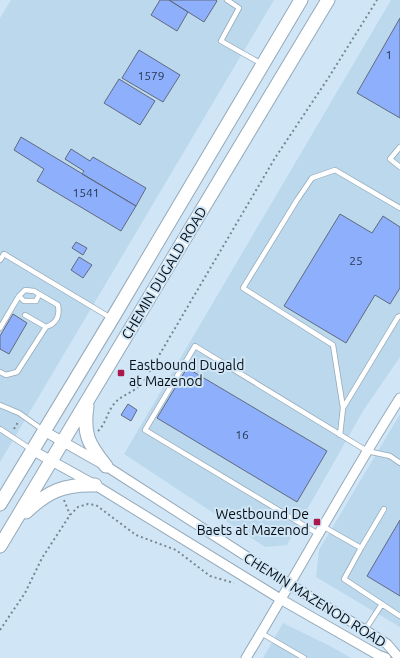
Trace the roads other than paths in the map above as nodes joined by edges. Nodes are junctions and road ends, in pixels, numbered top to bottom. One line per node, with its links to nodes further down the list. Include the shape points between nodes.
1 (228, 0): 4 (lane, via 239,8 222,41)
2 (301, 0): 4 (main road, CHEMIN DUGALD ROAD)
3 (328, 0): 18 (main road, CHEMIN DUGALD ROAD)
4 (262, 65): 13 (main road, CHEMIN DUGALD ROAD)
5 (400, 147): 6 (lane, via 390,159)
6 (400, 167)
7 (400, 208): 20 (lane, via 335,170 312,178 243,288 334,345)
8 (0, 260): 13 (lane, via 4,254)
9 (39, 295): 10 (lane, via 34,290 25,290); 10 (lane, via 36,301 24,301); 14 (lane, via 58,305 57,320)
10 (19, 296): 15 (lane)
11 (25, 315): 14 (lane)
12 (400, 316): 20 (lane)
13 (112, 319): 22 (main road, CHEMIN DUGALD ROAD)
14 (46, 327): 16 (lane, via 17,372 6,375)
15 (0, 328)
16 (0, 372)
17 (400, 398): 26 (street)
18 (87, 401): 24 (main road, CHEMIN DUGALD ROAD); 29 (main road, via 84,421 87,436 92,449)
19 (0, 405): 22 (lane, via 19,413)
20 (343, 408): 23 (lane)
21 (0, 429): 25 (lane)
22 (44, 431): 24 (street, CHEMIN MAZENOD ROAD); 25 (main road, CHEMIN DUGALD ROAD)
23 (340, 435): 26 (lane); 34 (lane, via 195,346 145,430)
24 (63, 441): 27 (main road, CHEMIN DUGALD ROAD); 29 (street, CHEMIN MAZENOD ROAD)
25 (32, 450): 27 (street, CHEMIN MAZENOD ROAD); 31 (main road, CHEMIN DUGALD ROAD)
26 (367, 451): 28 (lane, via 390,456); 34 (street)
27 (52, 461): 30 (street, CHEMIN MAZENOD ROAD); 33 (main road, CHEMIN DUGALD ROAD)
28 (400, 463)
29 (106, 466): 37 (street, CHEMIN MAZENOD ROAD)
30 (95, 485): 33 (main road, via 59,489 37,501); 38 (street, CHEMIN MAZENOD ROAD)
31 (2, 497)
32 (384, 509): 36 (lane)
33 (13, 524): 35 (main road, CHEMIN DUGALD ROAD)
34 (322, 531): 36 (lane); 37 (street)
35 (0, 546)
36 (361, 548): 39 (lane, via 344,579)
37 (291, 585): 38 (street); 41 (street, CHEMIN MAZENOD ROAD)
38 (282, 600): 42 (street); 45 (street, CHEMIN MAZENOD ROAD)
39 (382, 604): 40 (lane); 41 (lane)
40 (400, 616)
41 (365, 630): 46 (street, CHEMIN MAZENOD ROAD, via 387,644)
42 (261, 633): 43 (street); 44 (lane)
43 (246, 658)
44 (304, 658)
45 (386, 658)
46 (399, 658)

